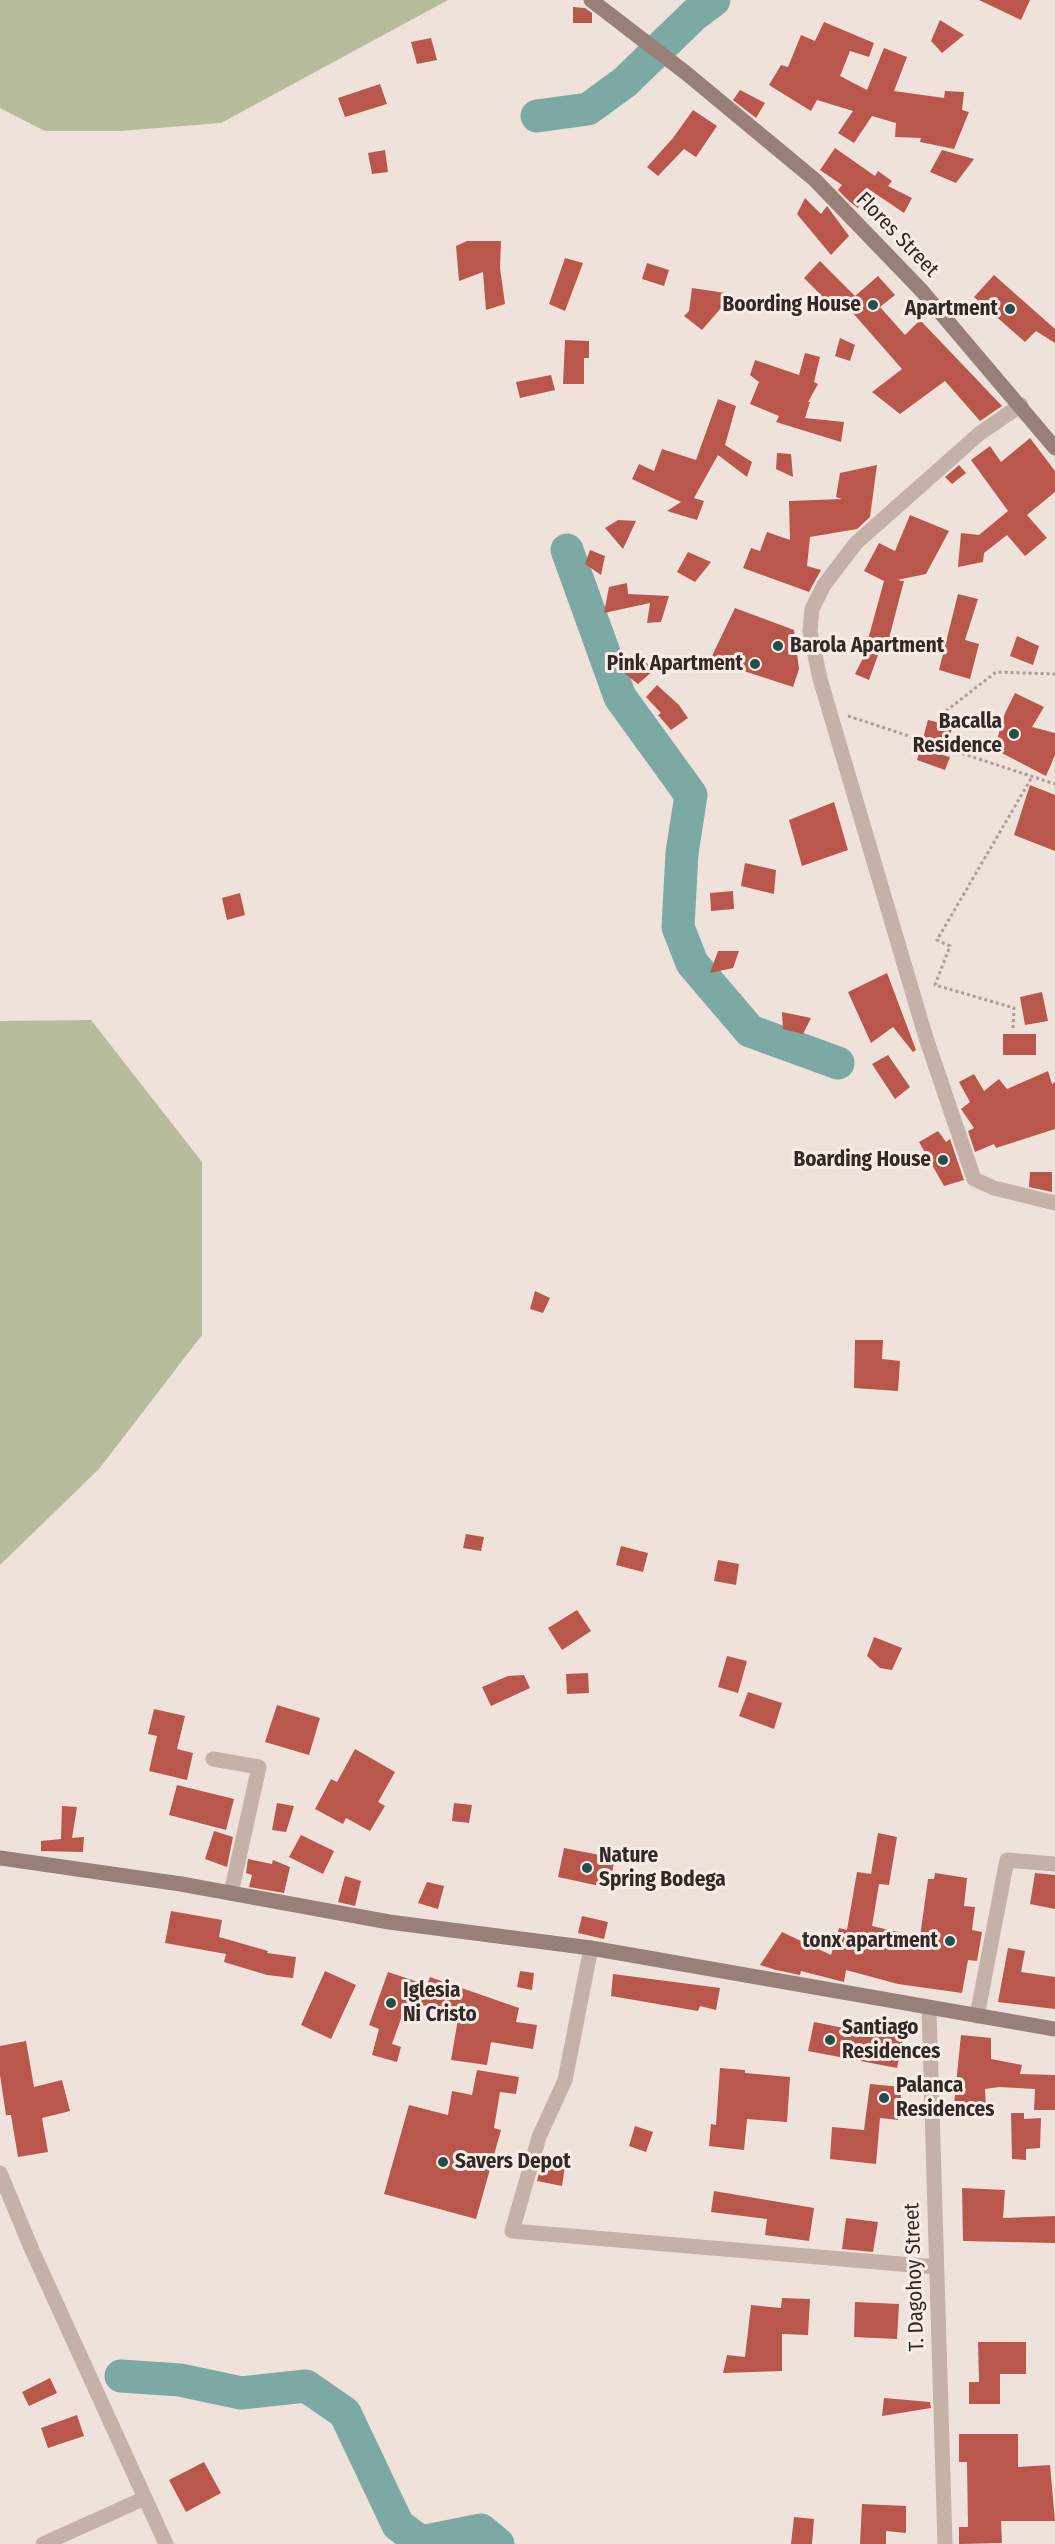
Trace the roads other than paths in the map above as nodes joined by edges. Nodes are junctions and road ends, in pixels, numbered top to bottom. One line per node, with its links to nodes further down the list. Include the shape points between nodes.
1 (591, 0): 2 (street, Flores Street, via 815,180 922,291)
2 (1021, 405): 3 (street, Flores Street); 4 (street, via 979,434 856,543 824,585 812,609 810,631 926,1038 975,1179 994,1188)
3 (1055, 448)
4 (1055, 1203)
5 (213, 1759): 8 (street, via 259,1767)
6 (0, 1858): 8 (street)
7 (1055, 1864): 11 (street, via 1007,1860)
8 (231, 1893): 9 (street, via 389,1922)
9 (591, 1948): 10 (street); 14 (street, via 565,2080 539,2137 512,2231)
10 (929, 2009): 11 (street); 14 (street, T. Dagohoy Street)
11 (977, 2016): 12 (street)
12 (1055, 2029)
13 (0, 2173): 15 (street)
14 (936, 2267): 18 (street, T. Dagohoy Street)
15 (145, 2498): 16 (street); 17 (street)
16 (43, 2544)
17 (166, 2544)
18 (945, 2544)

